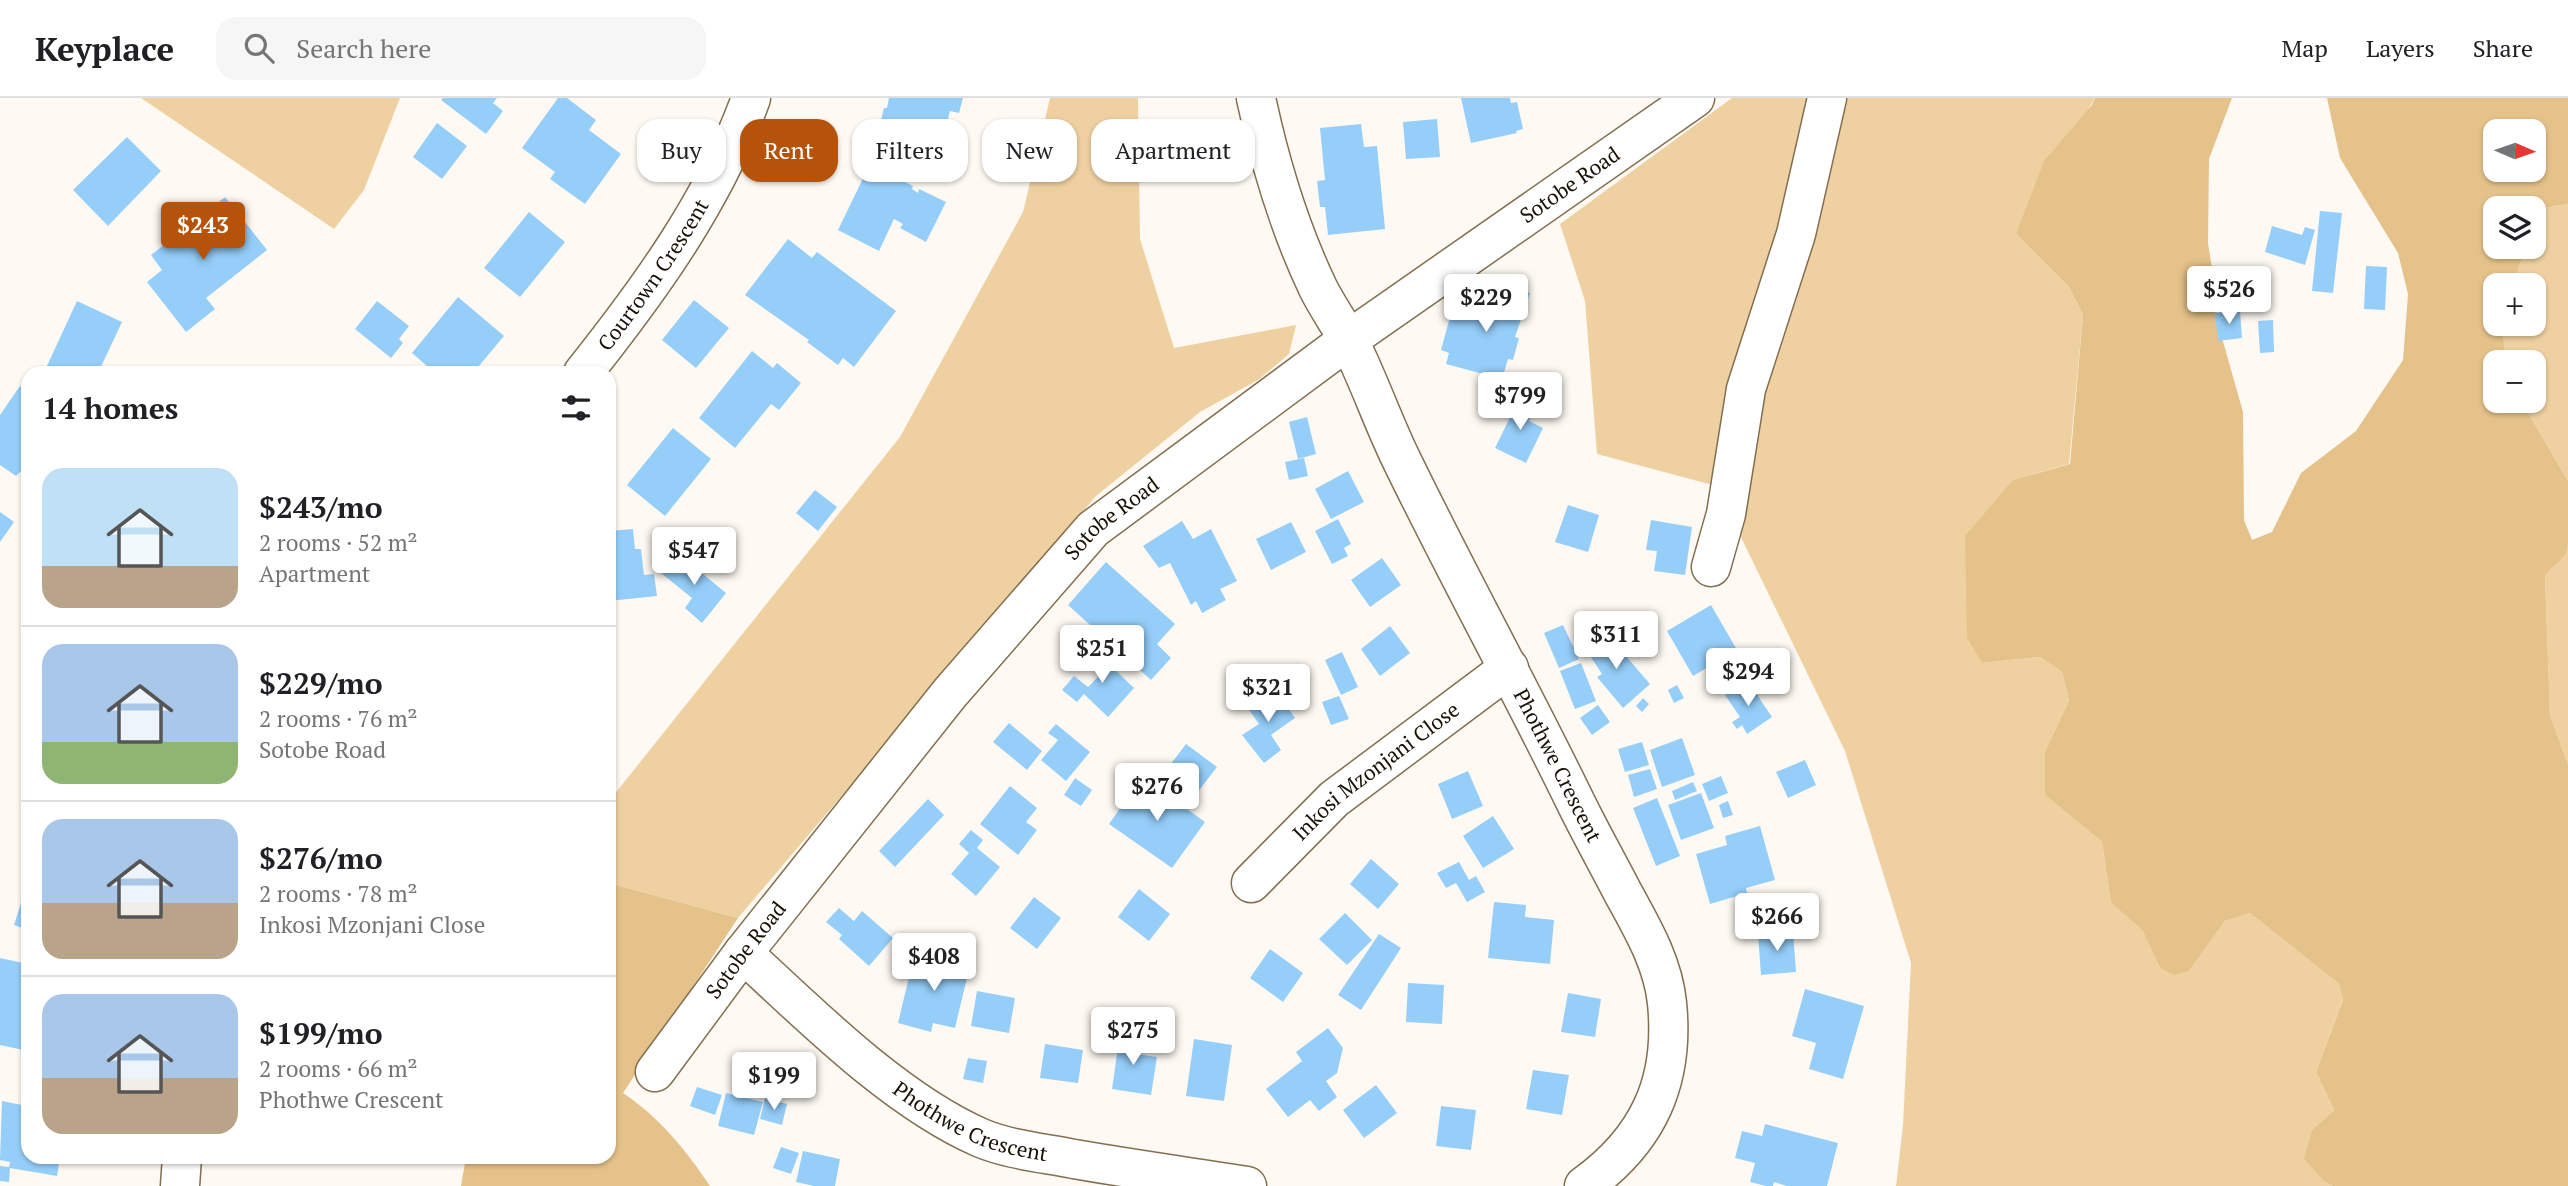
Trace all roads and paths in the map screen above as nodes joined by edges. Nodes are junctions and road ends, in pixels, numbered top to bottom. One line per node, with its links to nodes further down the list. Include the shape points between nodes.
1 (751, 98): 6 (street, Courtown Crescent, via 722,167 698,209 638,304)
2 (1256, 98): 5 (street, Phothwe Crescent, via 1288,220 1319,291)
3 (1695, 98): 5 (street, Sotobe Road)
4 (1827, 98): 7 (street, via 1796,234 1746,389 1726,514)
5 (1348, 340): 8 (street, Phothwe Crescent, via 1402,462); 10 (street, Sotobe Road, via 1093,529 950,694)
6 (589, 366)
7 (1711, 567)
8 (1509, 668): 9 (street, Inkosi Mzonjani Close, via 1334,799); 15 (street, Phothwe Crescent, via 1653,948 1667,1001 1668,1051 1658,1095 1620,1157)
9 (1251, 883)
10 (743, 953): 11 (street, Sotobe Road); 14 (street, Phothwe Crescent, via 893,1084 982,1138 1036,1152)
11 (655, 1072)
12 (181, 1164): 13 (street)
13 (180, 1186)
14 (1247, 1186)
15 (1584, 1186)

